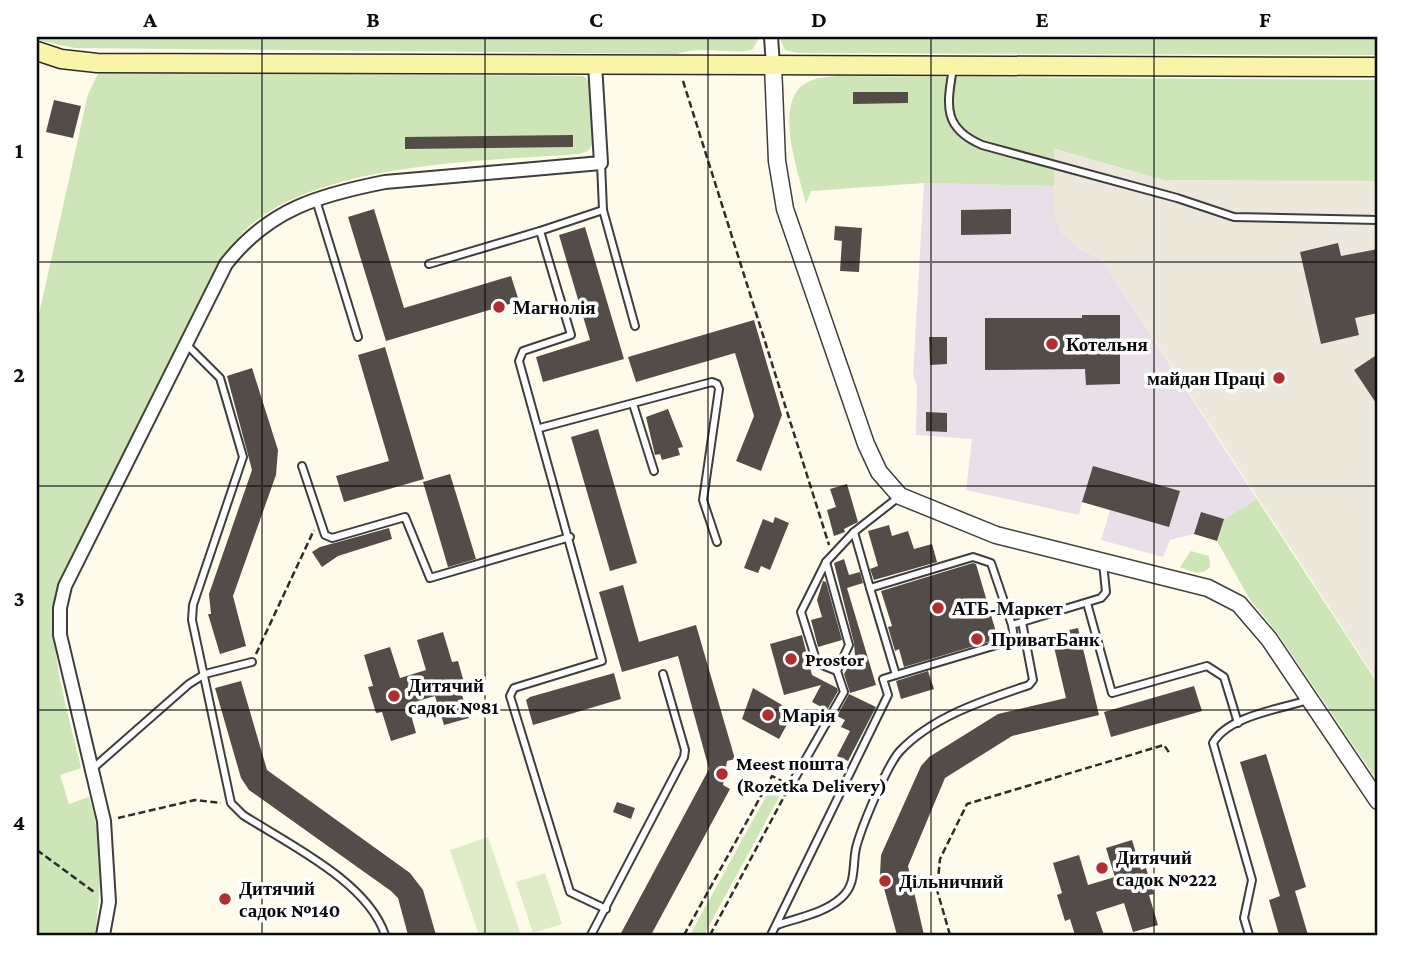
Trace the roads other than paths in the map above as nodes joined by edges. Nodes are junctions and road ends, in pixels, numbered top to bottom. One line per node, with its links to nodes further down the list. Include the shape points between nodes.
1 (771, 37): 4 (street)
2 (37, 51): 3 (main road, via 97,63)
3 (595, 64): 4 (main road); 7 (street)
4 (773, 65): 5 (main road); 20 (street, via 777,161 785,209 866,444 879,472)
5 (953, 66): 6 (main road); 10 (lane, via 948,96 951,121 963,137 982,145 1234,217)
6 (1378, 66)
7 (601, 163): 8 (street, via 385,182); 9 (lane)
8 (316, 200): 14 (lane); 15 (street, via 247,238 226,264)
9 (603, 210): 11 (lane); 13 (lane)
10 (1378, 220)
11 (540, 230): 12 (lane); 17 (lane, via 571,335 519,356)
12 (429, 264)
13 (635, 326)
14 (358, 337)
15 (187, 345): 32 (lane, via 220,378 243,457 193,606); 37 (street, via 65,586 60,635)
16 (633, 404): 17 (lane); 19 (lane); 23 (lane, via 717,384 703,500)
17 (540, 428): 22 (lane)
18 (302, 466): 22 (lane, via 325,536 332,538 405,517 430,578)
19 (654, 471)
20 (900, 496): 21 (lane); 25 (street, via 996,535)
21 (854, 532): 24 (lane); 26 (lane)
22 (570, 537): 40 (lane, via 602,661 514,688 510,696 570,892)
23 (717, 542)
24 (826, 562): 31 (lane, via 849,645); 31 (lane, via 800,612 817,663)
25 (1102, 562): 27 (lane, via 1105,596); 35 (street, via 1208,588 1238,604 1269,639)
26 (870, 588): 29 (lane, via 983,559 991,563); 34 (lane)
27 (1087, 603): 28 (lane); 36 (lane, via 1112,693 1207,666 1224,677)
28 (1022, 622): 29 (lane); 41 (lane, via 1034,672 1029,685 961,710 899,752 861,836 852,883 844,896)
29 (1012, 625): 34 (lane, via 1014,638 1010,641)
30 (252, 662): 32 (lane)
31 (837, 671): 38 (lane, via 844,692)
32 (205, 674): 37 (lane, via 177,693); 43 (lane, via 231,803 347,882 376,915)
33 (663, 674): 40 (lane, via 684,757)
34 (897, 675): 41 (lane, via 883,679 888,695)
35 (1310, 700): 36 (lane); 39 (street)
36 (1238, 723): 46 (lane, via 1219,733 1213,743 1252,880 1244,918)
37 (90, 771): 42 (street, via 104,821 108,902)
38 (791, 785)
39 (1378, 800)
40 (606, 909): 44 (lane)
41 (777, 925): 45 (lane)
42 (103, 935)
43 (385, 935)
44 (591, 935)
45 (771, 935)
46 (1249, 935)

